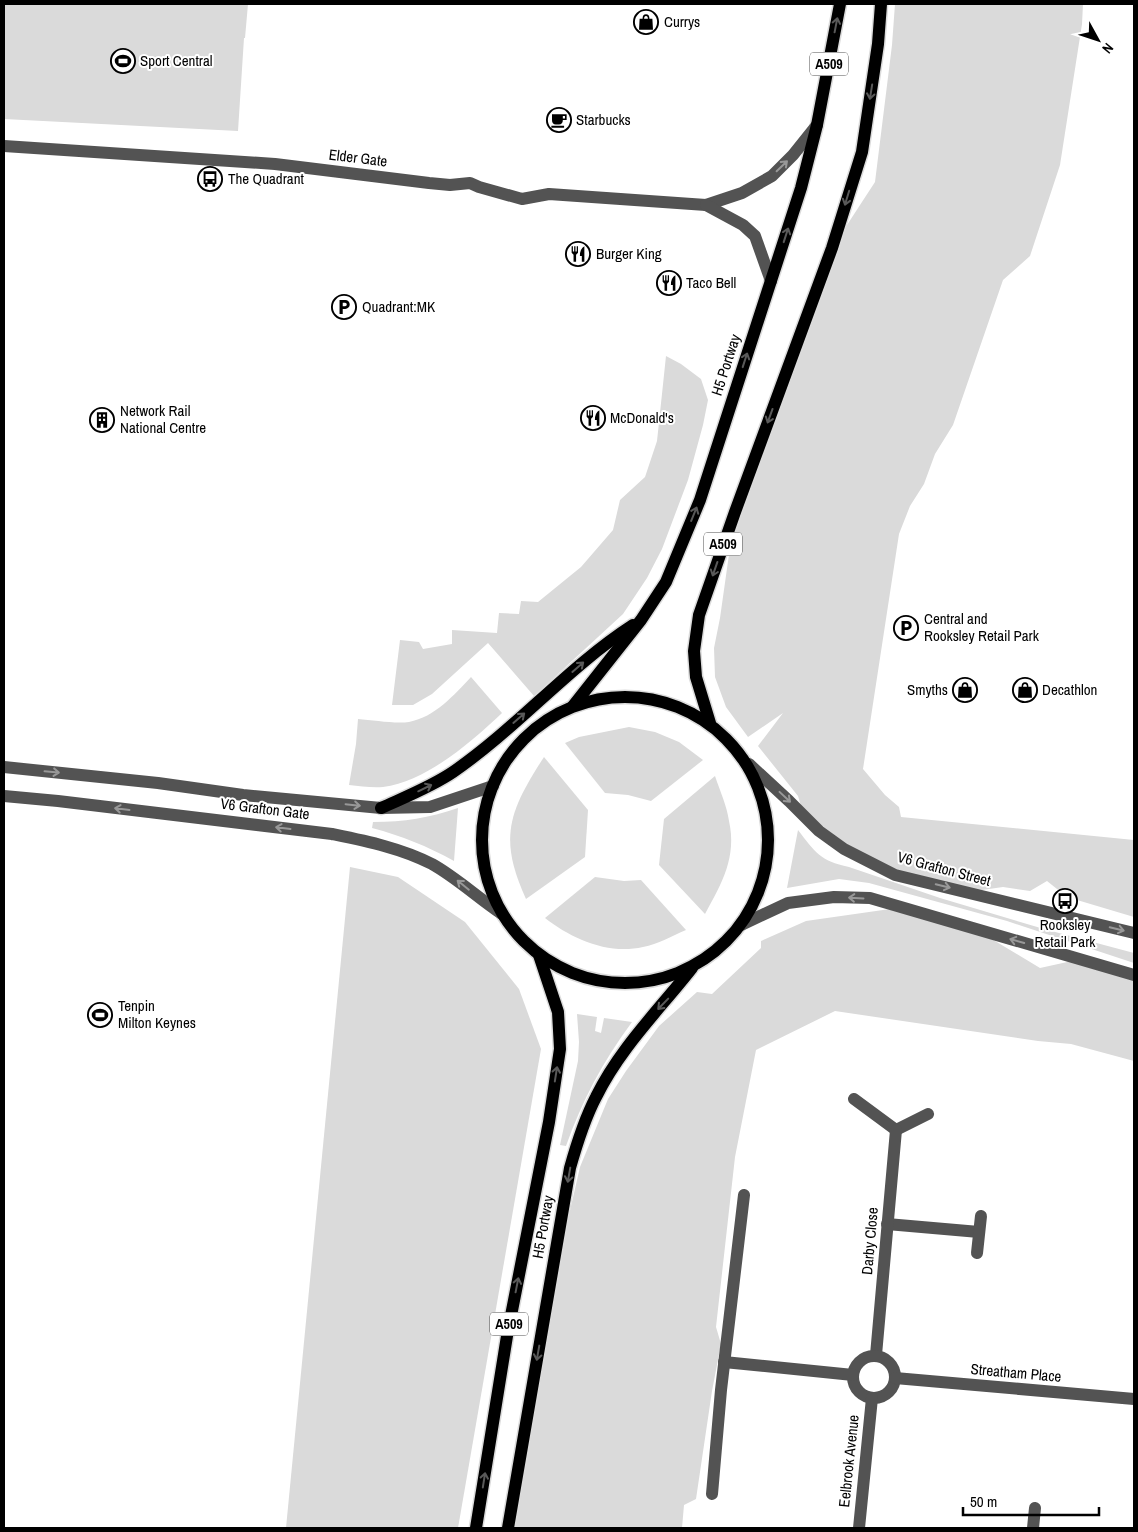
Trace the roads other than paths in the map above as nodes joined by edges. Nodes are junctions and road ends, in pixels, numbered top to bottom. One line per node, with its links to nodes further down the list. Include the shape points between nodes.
1 (840, 4): 3 (main road, H5 Portway / A509, one-way to 1)
2 (881, 4): 9 (main road, A509, one-way to 9, via 862,152 832,248 699,615 694,651 696,677)
3 (817, 125): 5 (street, Elder Gate, one-way to 3, via 742,193 772,176); 6 (main road, H5 Portway / A509, one-way to 3)
4 (4, 146): 5 (street, Elder Gate, via 276,164 429,183 470,183 522,199 549,194)
5 (706, 205): 6 (street, Elder Gate, via 743,225 754,236)
6 (771, 281): 7 (main road, H5 Portway / A509, one-way to 6, via 666,582 700,500)
7 (641, 620): 8 (main road, H5 Portway / A509); 14 (main road, one-way to 7, via 453,772 497,738 605,643)
8 (573, 706): 9 (main road, A509, via 602,698 630,696 686,710); 12 (main road, A509, via 548,719 517,746)
9 (710, 724): 10 (main road, A509)
10 (746, 760): 16 (main road, A509, via 763,797 769,837 764,879); 17 (street, V6 Grafton Street, one-way to 17, via 819,831 844,849 895,875)
11 (4, 767): 14 (street, V6 Grafton Gate, one-way to 14)
12 (493, 786): 14 (street, V6 Grafton Gate, via 430,806); 15 (main road, A509, via 484,819 482,849 490,886)
13 (4, 796): 15 (street, V6 Grafton Gate, one-way to 13, via 431,864 370,841)
14 (381, 808)
15 (503, 915): 18 (main road, A509, via 518,935)
16 (741, 925): 19 (main road, A509); 20 (street, one-way to 16, via 870,898 834,897 788,904)
17 (1134, 933)
18 (539, 954): 19 (main road, A509, via 564,970 590,979 637,983 660,980); 37 (main road, H5 Portway / A509, one-way to 18, via 507,1336 560,1049 558,1012)
19 (694, 966): 38 (main road, H5 Portway / A509, one-way to 38, via 617,1062 581,1128 570,1168)
20 (1134, 975)
21 (854, 1099): 23 (street)
22 (928, 1114): 23 (street)
23 (896, 1130): 26 (street, Darby Close)
24 (744, 1195): 30 (street)
25 (981, 1216): 27 (street)
26 (888, 1224): 27 (street); 29 (street, Darby Close)
27 (979, 1232): 28 (street)
28 (977, 1253)
29 (876, 1355): 31 (street, via 863,1358); 32 (street, via 888,1360 895,1371)
30 (724, 1362): 31 (street); 35 (street)
31 (853, 1375): 33 (street, via 856,1388)
32 (895, 1378): 33 (street, via 890,1390); 34 (street, Streatham Place)
33 (872, 1398): 39 (street, Eelbrook Avenue)
34 (1134, 1399)
35 (712, 1494)
36 (1035, 1508): 40 (street)
37 (476, 1528)
38 (508, 1528)
39 (859, 1528)
40 (1033, 1528)

